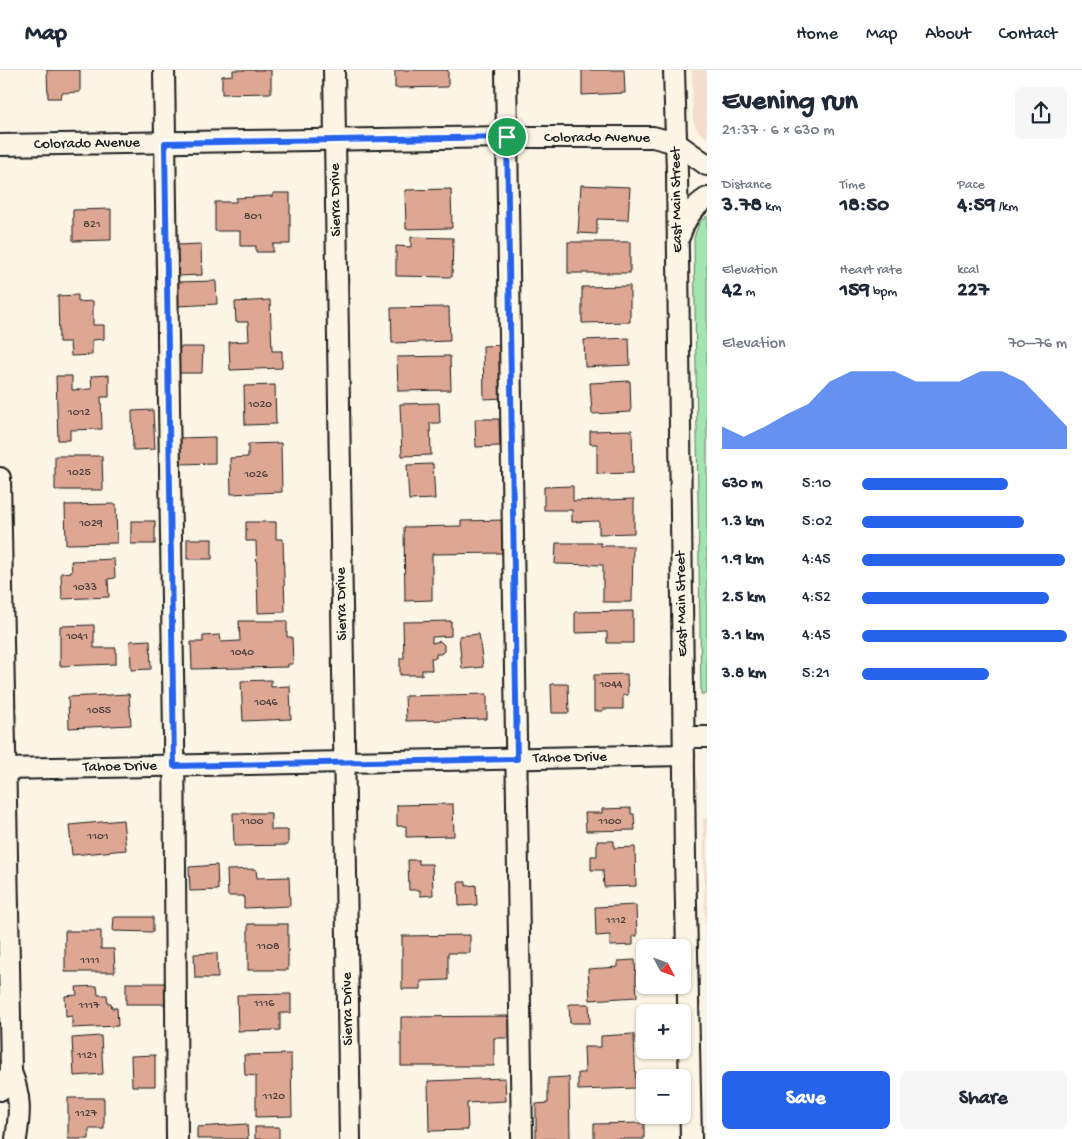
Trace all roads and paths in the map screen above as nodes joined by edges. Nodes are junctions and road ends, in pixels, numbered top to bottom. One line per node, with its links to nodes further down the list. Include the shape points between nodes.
1 (164, 70): 7 (street)
2 (334, 70): 6 (street, Sierra Drive)
3 (506, 70): 5 (street)
4 (674, 70): 8 (street, East Main Street)
5 (507, 137): 6 (street, Colorado Avenue); 8 (street, Colorado Avenue, via 654,137); 16 (street)
6 (335, 140): 7 (street, Colorado Avenue); 17 (street, Sierra Drive)
7 (165, 143): 9 (street, Colorado Avenue); 18 (street)
8 (676, 143): 10 (street, Colorado Avenue); 12 (street, East Main Street)
9 (0, 145)
10 (707, 165)
11 (707, 198): 12 (street, via 688,217)
12 (678, 245): 15 (street, East Main Street)
13 (0, 478): 19 (street)
14 (707, 737): 15 (street, Tahoe Drive)
15 (684, 746): 16 (street, Tahoe Drive); 22 (street, East Main Street)
16 (517, 759): 17 (street, Tahoe Drive); 26 (street)
17 (344, 762): 18 (street, Tahoe Drive); 25 (street, Sierra Drive)
18 (174, 766): 19 (street, Tahoe Drive); 24 (street)
19 (5, 769): 20 (street)
20 (11, 1072): 21 (street); 23 (street, via 18,1089 20,1119)
21 (0, 1090)
22 (699, 1100): 27 (street, East Main Street)
23 (16, 1139)
24 (177, 1139)
25 (350, 1139)
26 (522, 1139)
27 (691, 1139)

